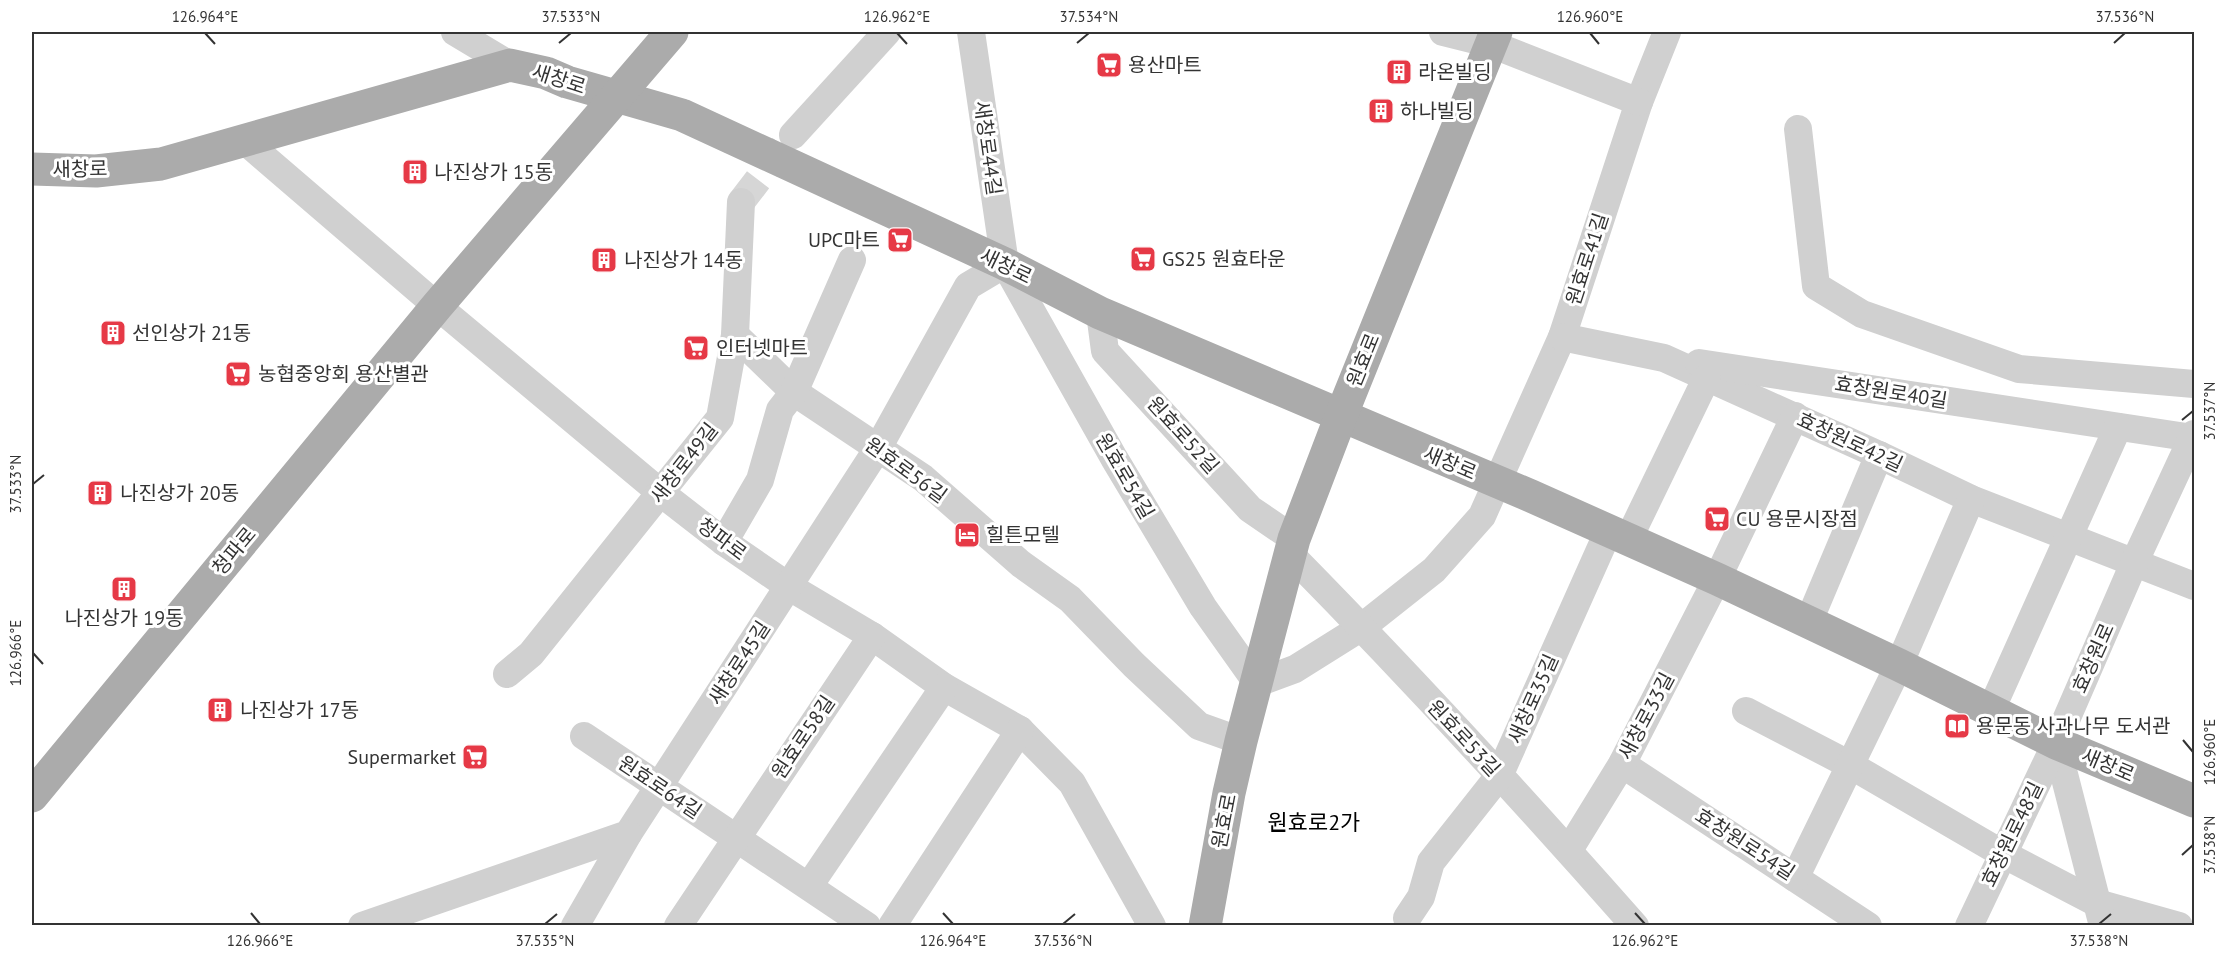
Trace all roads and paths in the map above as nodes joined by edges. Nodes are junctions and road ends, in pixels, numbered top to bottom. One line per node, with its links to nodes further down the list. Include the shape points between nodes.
1 (455, 32): 8 (street, 새창로)
2 (672, 32): 9 (main road, 청파로)
3 (887, 32): 12 (street)
4 (971, 32): 17 (street, 새창로44길)
5 (1443, 32): 7 (street)
6 (1667, 32): 10 (street, 원효로41길)
7 (1493, 38): 10 (street); 26 (main road, 원효로)
8 (510, 65): 9 (main road, 새창로); 13 (main road, 새창로)
9 (618, 97): 17 (main road, 새창로, via 682,115); 18 (main road, 청파로)
10 (1639, 102): 21 (street, 원효로41길)
11 (1798, 129): 24 (street, via 1816,286 1862,314 2019,369)
12 (793, 135)
13 (245, 141): 14 (main road, 새창로, via 161,164 96,171); 18 (street, 청파로)
14 (32, 169)
15 (741, 202): 20 (street, 새창로49길)
16 (852, 260): 25 (street)
17 (1005, 264): 19 (main road, 새창로); 30 (street, 새창로45길, via 968,286); 48 (street, 원효로54길, via 1191,587)
18 (437, 306): 33 (street, 청파로); 60 (main road, 청파로)
19 (1100, 313): 26 (main road, 새창로); 38 (street, 원효로52길, via 1105,351 1250,509)
20 (735, 335): 25 (street, 원효로56길); 33 (street, 새창로49길, via 720,418)
21 (1562, 337): 22 (street, 효창원로42길); 32 (street, 원효로41길)
22 (1664, 358): 23 (street, 효창원로42길); 28 (street, 효창원로40길)
23 (1707, 377): 27 (street, 효창원로42길); 35 (street)
24 (2194, 384)
25 (794, 392): 30 (street, 원효로56길); 37 (street, via 780,410 760,480)
26 (1341, 416): 32 (main road, 새창로); 38 (main road, 원효로)
27 (1795, 416): 31 (street, 효창원로42길); 40 (street)
28 (2118, 427): 29 (street, 효창원로40길); 36 (street)
29 (2194, 436): 39 (street, 효창원로)
30 (878, 448): 41 (street, 새창로45길); 54 (street, 원효로56길, via 923,478 1021,564 1070,599 1198,726)
31 (1879, 455): 34 (street, 효창원로42길); 43 (street)
32 (1497, 483): 35 (main road, 새창로); 44 (street, 새창로, via 1482,516 1434,570)
33 (661, 493): 37 (street, 청파로); 47 (street, 새창로49길, via 531,654)
34 (1971, 499): 36 (street, 효창원로42길); 46 (street)
35 (1618, 536): 40 (main road, 새창로); 58 (street, 새창로35길)
36 (2069, 536): 39 (street, 효창원로42길); 50 (street)
37 (724, 542): 41 (street, 청파로)
38 (1292, 546): 44 (street, 원효로53길); 48 (main road, 원효로)
39 (2135, 561): 42 (street, 효창원로42길); 55 (street, 효창원로)
40 (1717, 579): 43 (main road, 새창로); 56 (street, 새창로33길)
41 (788, 586): 45 (street); 59 (street, 새창로45길)
42 (2194, 586)
43 (1809, 621): 46 (main road, 새창로)
44 (1362, 627): 48 (street, via 1295,669); 58 (street, 원효로53길)
45 (872, 636): 49 (street); 63 (street, 원효로58길)
46 (1899, 665): 50 (main road, 새창로); 57 (street)
47 (507, 674)
48 (1257, 682): 54 (main road, 원효로)
49 (944, 687): 52 (street); 67 (street)
50 (1991, 710): 55 (main road, 새창로)
51 (1746, 711): 57 (street)
52 (1020, 730): 74 (street); 75 (street, via 1072,783)
53 (584, 736): 59 (street, 원효로64길)
54 (1241, 741): 76 (main road, 원효로)
55 (2056, 743): 61 (main road, 새창로); 65 (street, 효창원로48길); 68 (street)
56 (1622, 764): 64 (street, 새창로33길); 66 (street, 효창원로54길)
57 (1850, 765): 65 (street); 66 (street)
58 (1499, 776): 64 (street, 원효로53길); 69 (street, 새창로35길, via 1431,862 1421,897)
59 (660, 787): 62 (street, 새창로45길); 63 (street, 원효로64길)
60 (32, 796)
61 (2194, 801)
62 (628, 834): 70 (street); 71 (street, 새창로45길)
63 (735, 838): 67 (street, 원효로64길); 72 (street)
64 (1569, 850): 77 (street, 원효로53길)
65 (2003, 854): 68 (street); 79 (street, 효창원로48길)
66 (1795, 878): 78 (street, 효창원로54길)
67 (809, 886): 73 (street, 원효로64길)
68 (2100, 914): 80 (street)
69 (1407, 918)
70 (362, 926)
71 (574, 926)
72 (678, 926)
73 (867, 926)
74 (892, 926)
75 (1152, 926)
76 (1205, 926)
77 (1635, 926)
78 (1868, 926)
79 (1968, 926)
80 (2179, 926)

